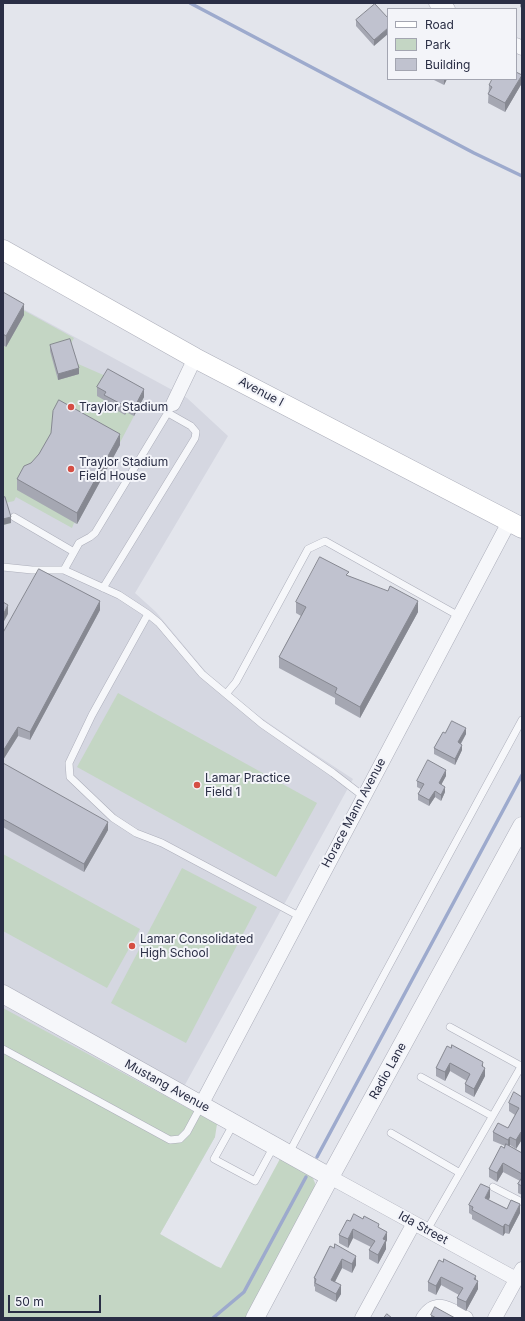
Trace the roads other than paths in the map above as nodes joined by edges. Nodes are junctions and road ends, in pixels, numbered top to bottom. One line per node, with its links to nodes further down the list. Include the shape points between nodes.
1 (436, 3): 2 (street)
2 (446, 8)
3 (3, 250): 4 (main road, Avenue I)
4 (195, 358): 5 (street); 7 (main road, Avenue I)
5 (171, 408): 8 (lane, via 96,533 79,543); 11 (lane, via 196,432 195,438)
6 (14, 517): 8 (lane)
7 (516, 525): 13 (street, Horace Mann Avenue)
8 (74, 552): 10 (lane)
9 (3, 567): 10 (lane)
10 (64, 570): 11 (lane)
11 (102, 588): 12 (lane, via 119,595)
12 (148, 614): 14 (lane, via 160,623 202,674); 19 (lane, via 92,715 69,763 70,778 113,818 136,833 162,843)
13 (459, 616): 14 (lane, via 326,541 308,550 236,682); 16 (street, Horace Mann Avenue)
14 (226, 694): 16 (lane, via 262,724)
15 (522, 720): 29 (lane, via 424,902)
16 (363, 796): 19 (street, Horace Mann Avenue)
17 (522, 826): 18 (street, Radio Lane)
18 (516, 850): 31 (street, Radio Lane)
19 (300, 916): 25 (street, Horace Mann Avenue)
20 (3, 994): 25 (street, Mustang Avenue)
21 (450, 1027): 23 (lane)
22 (3, 1049): 25 (lane, via 170,1140 180,1139 187,1132)
23 (522, 1066): 26 (lane)
24 (421, 1077): 26 (lane)
25 (201, 1105): 27 (street, Mustang Avenue)
26 (492, 1116): 30 (lane)
27 (234, 1123): 29 (street, Mustang Avenue); 29 (lane, via 214,1159 255,1180)
28 (391, 1133): 30 (lane)
29 (281, 1150): 31 (street, Mustang Avenue)
30 (460, 1173): 35 (lane)
31 (330, 1177): 34 (street, Ida Street); 37 (street, Radio Lane)
32 (493, 1187): 33 (lane)
33 (522, 1202)
34 (414, 1223): 35 (street, Ida Street); 38 (street)
35 (427, 1230): 36 (street, Ida Street)
36 (519, 1274): 41 (street)
37 (255, 1318)
38 (362, 1318)
39 (422, 1318): 40 (street, via 434,1307 443,1307)
40 (466, 1318)
41 (495, 1318)

